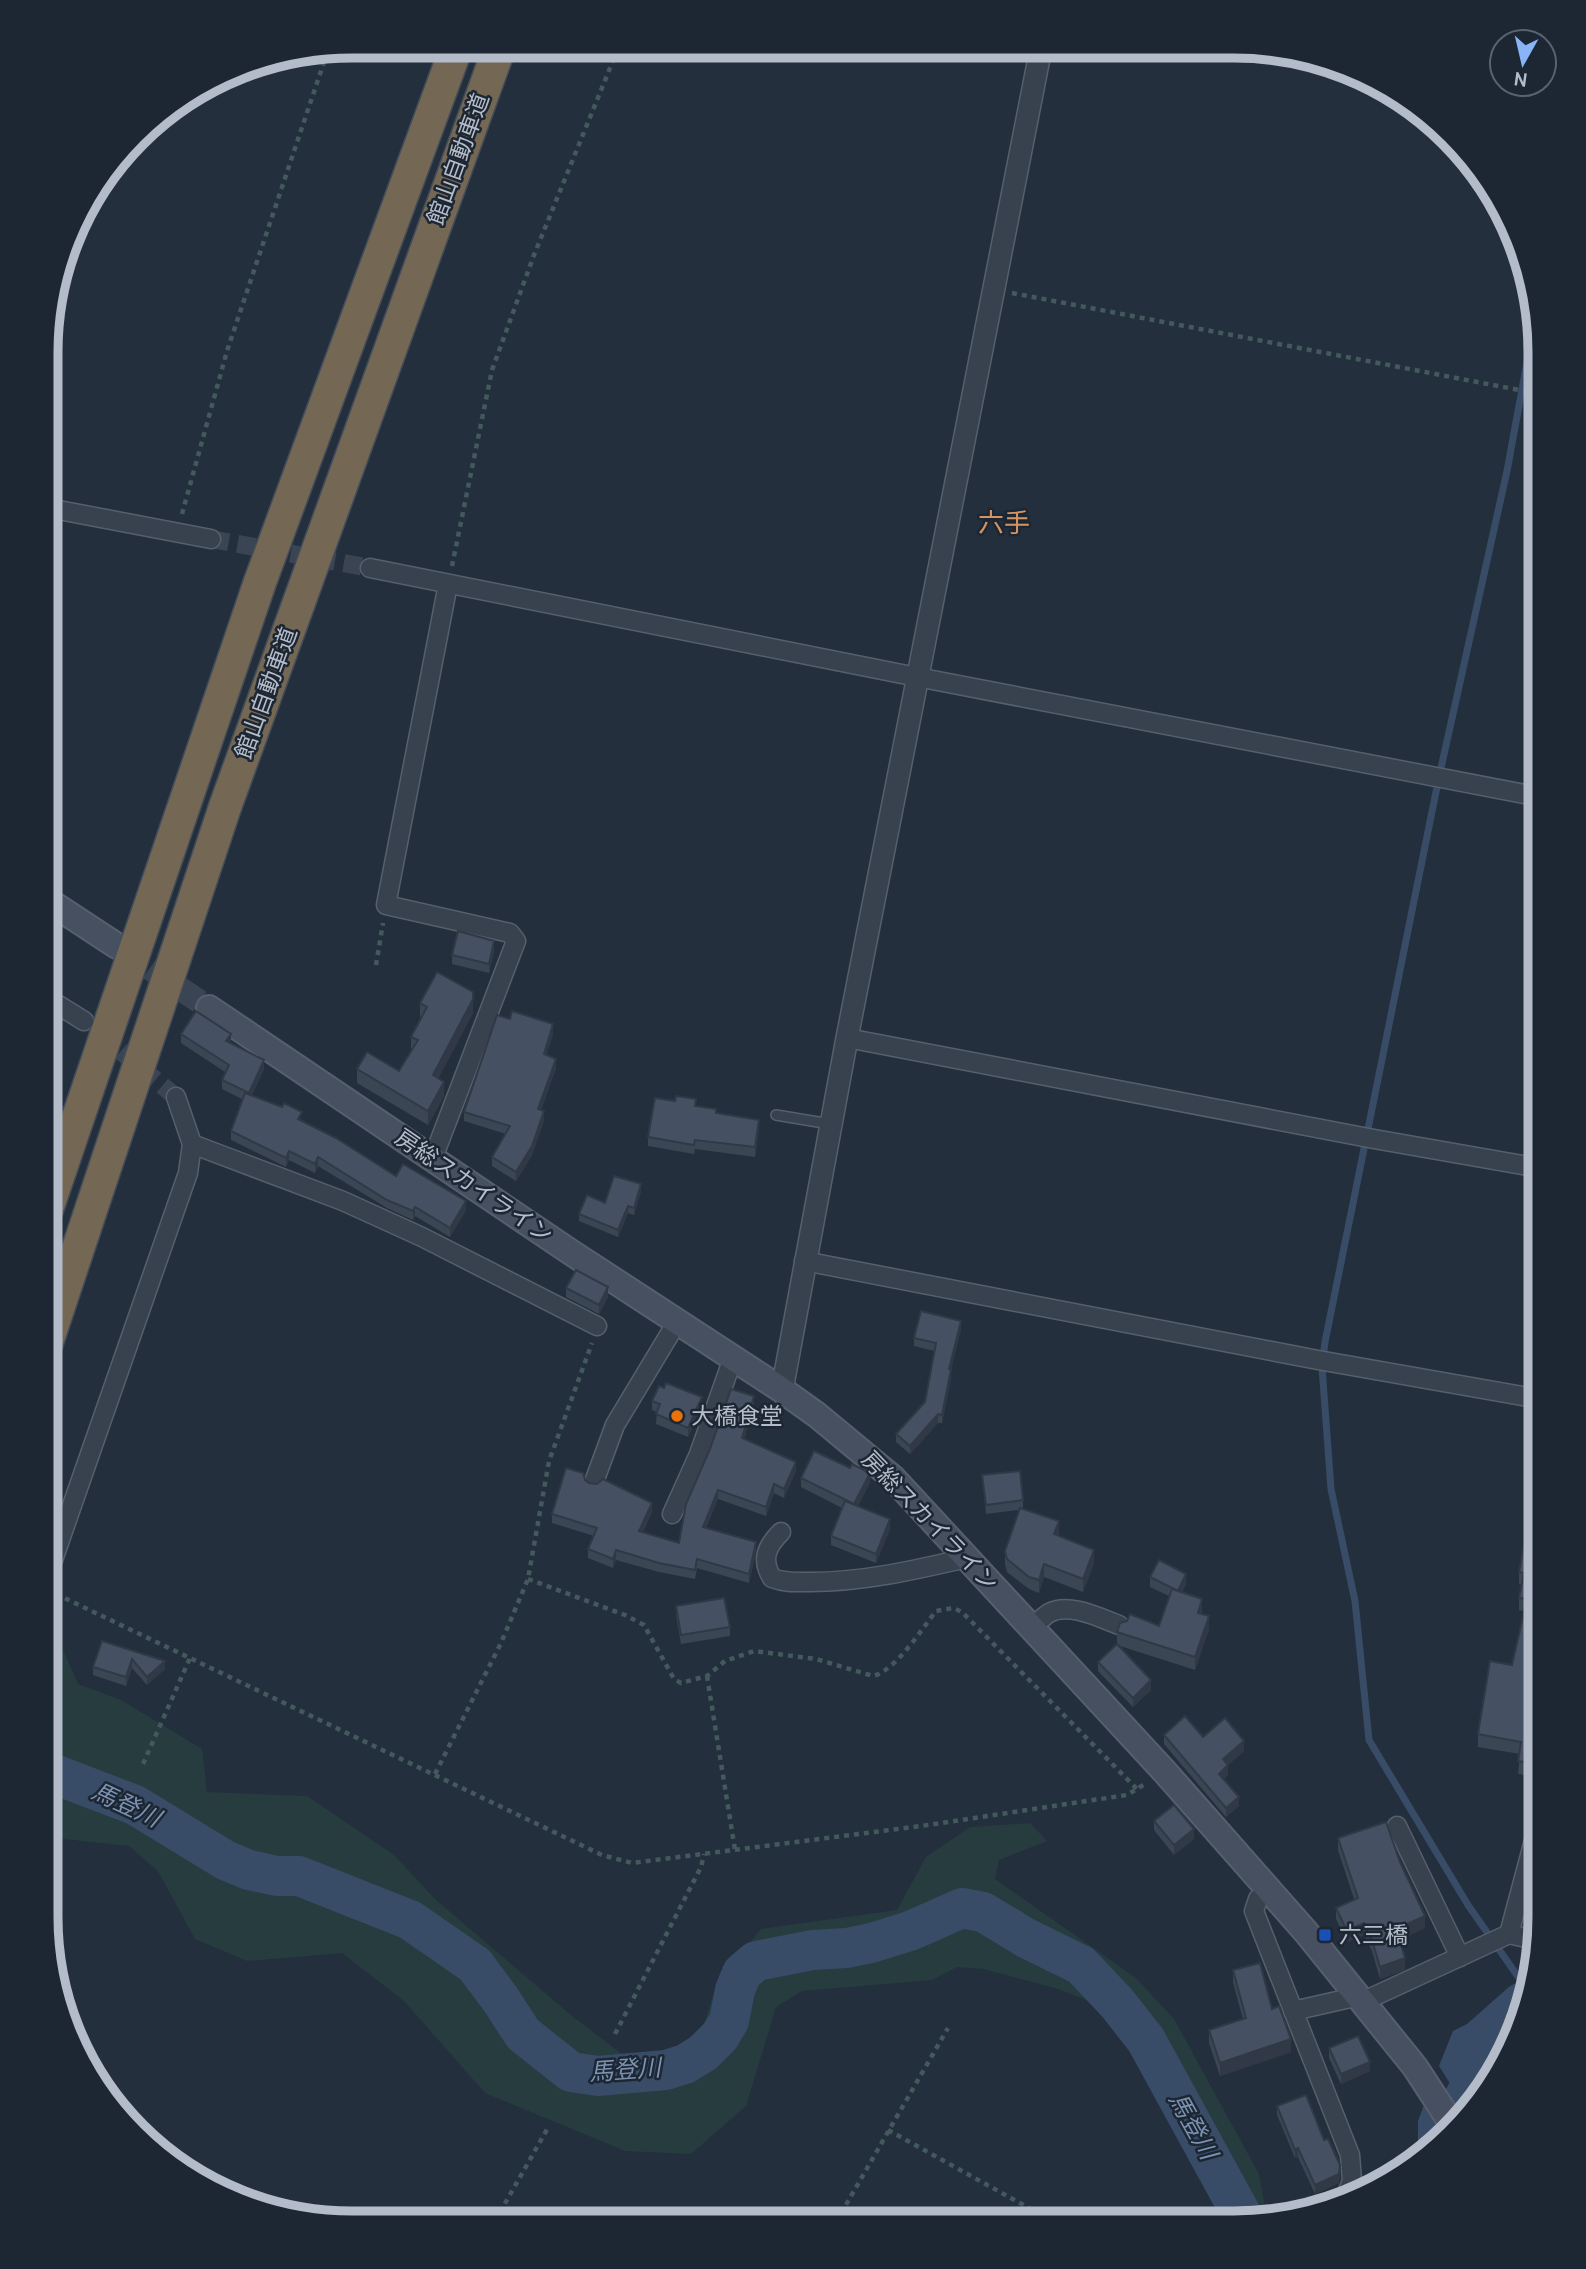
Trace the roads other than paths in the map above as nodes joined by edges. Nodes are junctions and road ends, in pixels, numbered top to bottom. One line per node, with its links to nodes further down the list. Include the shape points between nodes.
1 (453, 58): 22 (highway, 館山自動車道, via 260,582)
2 (496, 58): 24 (highway, 館山自動車道, via 225,807)
3 (1039, 58): 8 (street)
4 (58, 510): 5 (street)
5 (211, 540)
6 (370, 568): 7 (street)
7 (448, 584): 8 (street); 20 (street, via 386,905 510,933 516,941)
8 (917, 677): 9 (street); 15 (street)
9 (1528, 795)
10 (58, 907): 11 (main road)
11 (117, 946)
12 (58, 1005): 14 (street)
13 (209, 1008): 20 (main road, 房総スカイライン)
14 (84, 1021)
15 (847, 1038): 18 (street); 21 (street)
16 (176, 1097): 19 (street)
17 (776, 1115): 18 (lane)
18 (830, 1124): 23 (street)
19 (192, 1144): 26 (street, via 343,1201); 33 (street, via 188,1173)
20 (433, 1158): 25 (main road, 房総スカイライン)
21 (1528, 1166)
22 (58, 1177)
23 (804, 1261): 28 (street); 29 (street)
24 (58, 1309)
25 (677, 1322): 27 (main road, 房総スカイライン); 30 (street, via 615,1425)
26 (597, 1326)
27 (733, 1358): 28 (main road, 房総スカイライン); 31 (street)
28 (782, 1391): 34 (main road, 房総スカイライン, via 894,1478)
29 (1528, 1397)
30 (594, 1482)
31 (672, 1514)
32 (780, 1532): 34 (street, via 770,1543 765,1562 772,1578 782,1582 841,1582)
33 (58, 1546)
34 (967, 1558): 36 (main road, 房総スカイライン)
35 (1119, 1625): 36 (street, via 1061,1609)
36 (1032, 1627): 39 (main road, 房総スカイライン)
37 (1397, 1826): 42 (street)
38 (1528, 1859): 40 (street)
39 (1269, 1890): 43 (main road, 房総スカイライン); 44 (street, via 1258,1899 1254,1911)
40 (1506, 1935): 41 (street); 42 (street)
41 (1528, 1939)
42 (1463, 1955): 43 (street)
43 (1362, 1998): 44 (street); 45 (main road, 房総スカイライン)
44 (1293, 2011): 46 (street, via 1350,2155)
45 (1448, 2118)
46 (1349, 2188)

